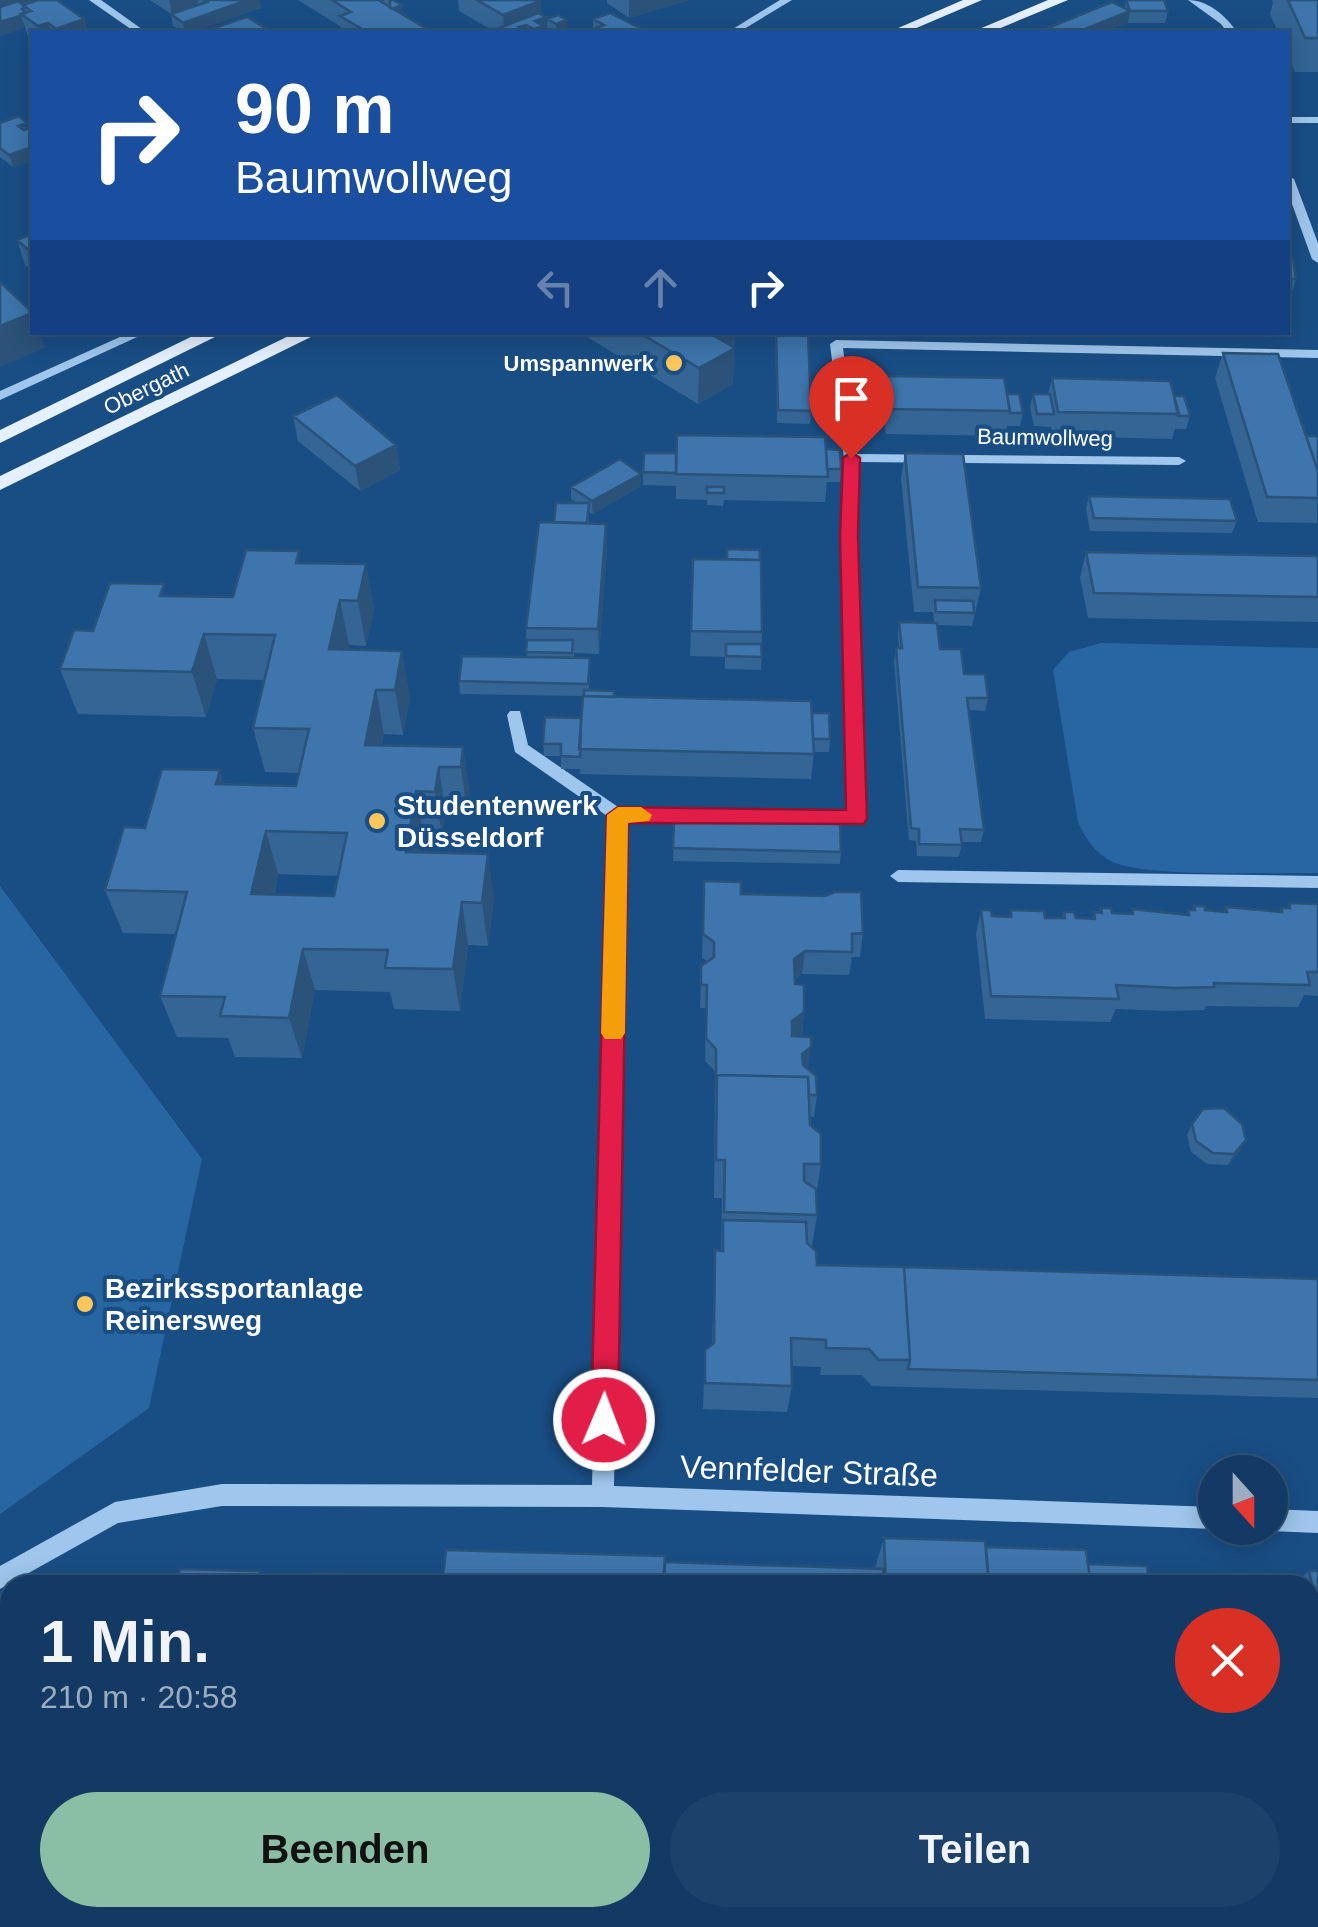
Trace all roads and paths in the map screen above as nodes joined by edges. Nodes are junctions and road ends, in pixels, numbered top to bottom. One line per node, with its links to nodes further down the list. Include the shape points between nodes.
1 (94, 0): 6 (street)
2 (787, 0): 7 (street)
3 (976, 0): 8 (main road)
4 (1061, 0): 9 (main road)
5 (1194, 0): 10 (street)
6 (138, 30)
7 (735, 30)
8 (901, 30)
9 (984, 30)
10 (1231, 30)
11 (1290, 120): 12 (street)
12 (1318, 120)
13 (1290, 185): 14 (street)
14 (1318, 259)
15 (135, 335): 20 (street, Obergath)
16 (210, 335): 21 (main road, Obergath)
17 (306, 335): 24 (main road, Obergath)
18 (1009, 339): 19 (street); 22 (street, via 836,344)
19 (1318, 354)
20 (0, 396)
21 (0, 436)
22 (851, 458): 23 (street, Baumwollweg); 26 (street, via 857,818)
23 (1179, 461)
24 (0, 484)
25 (515, 714): 26 (street, via 521,748)
26 (618, 815): 29 (street)
27 (898, 876): 28 (street)
28 (1318, 882)
29 (602, 1496): 30 (street, Vennfelder Straße); 33 (street, Vennfelder Straße, via 222,1494 115,1512)
30 (1198, 1517)
31 (1288, 1521): 32 (street)
32 (1318, 1522)
33 (5, 1575)

